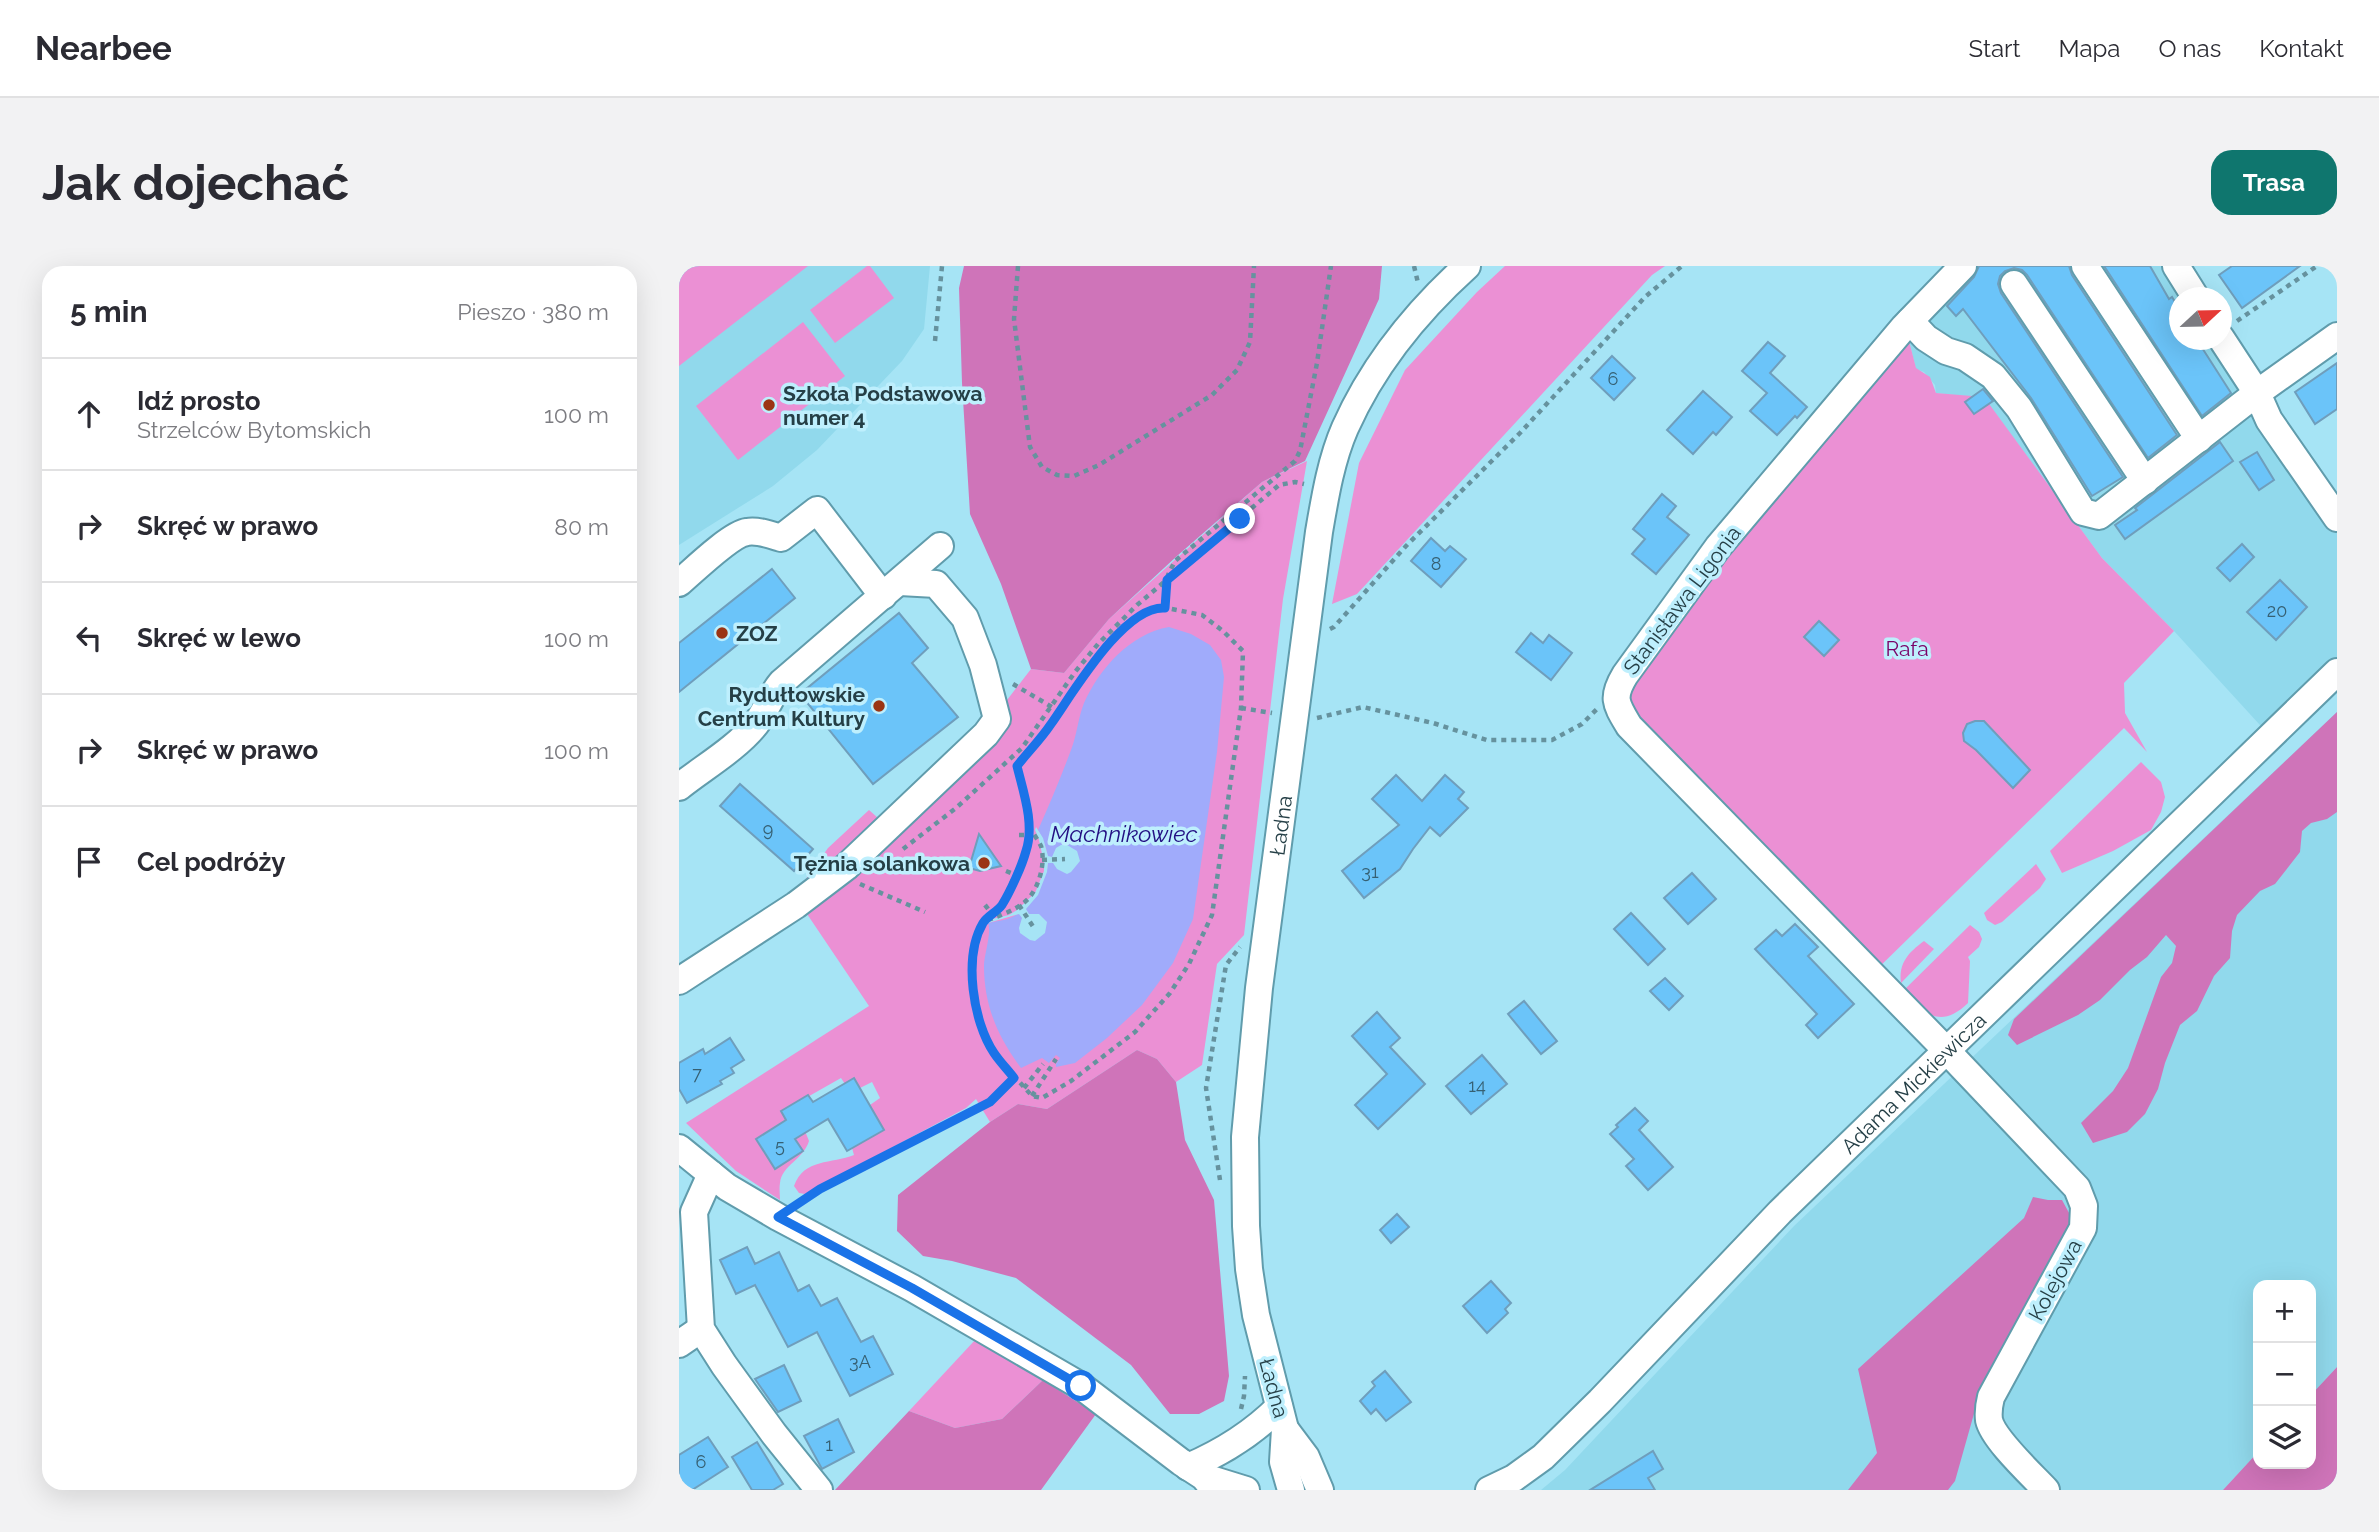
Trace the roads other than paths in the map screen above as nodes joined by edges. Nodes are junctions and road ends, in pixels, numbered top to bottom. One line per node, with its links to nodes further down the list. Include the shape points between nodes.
1 (1467, 266): 25 (street, Ładna, via 1423,308 1379,364 1345,428 1325,497 1259,988 1245,1137 1248,1269)
2 (1963, 266): 7 (street, Stanisława Ligonia)
3 (2085, 266): 11 (street)
4 (2176, 266): 6 (street)
5 (2014, 284): 12 (street)
6 (2189, 287)
7 (1910, 321): 12 (street, via 1926,338 1965,356 1993,376 2083,512 2099,516); 20 (street, Stanisława Ligonia, via 1718,547 1617,688 1616,704 1629,726)
8 (2337, 336): 10 (street)
9 (2232, 341): 10 (street)
10 (2257, 393): 11 (street); 13 (street, via 2269,420)
11 (2199, 439): 12 (street)
12 (2145, 481)
13 (2334, 506)
14 (940, 546): 16 (street)
15 (679, 583): 16 (street, via 736,536 748,532 781,538 817,510)
16 (892, 589): 18 (street, via 782,682 745,736); 19 (street, via 936,584 965,618 997,719 846,867)
17 (2337, 672): 20 (street, Adama Mickiewicza)
18 (679, 787)
19 (679, 981)
20 (1946, 1051): 31 (street, Adama Mickiewicza, via 1780,1212 1543,1457); 32 (street, Kolejowa, via 2077,1188 2084,1206 2083,1228 1988,1409 1997,1436)
21 (680, 1147): 22 (street)
22 (711, 1174): 23 (street, via 694,1212); 26 (street, via 778,1217 1081,1386)
23 (701, 1329): 24 (street); 27 (street)
24 (679, 1344)
25 (1282, 1418): 26 (street, via 1243,1438); 29 (street, Ładna, via 1283,1462); 30 (street, Ładna)
26 (1202, 1478): 28 (street)
27 (818, 1490)
28 (1246, 1490)
29 (1291, 1490)
30 (1320, 1490)
31 (1489, 1490)
32 (2046, 1490)

